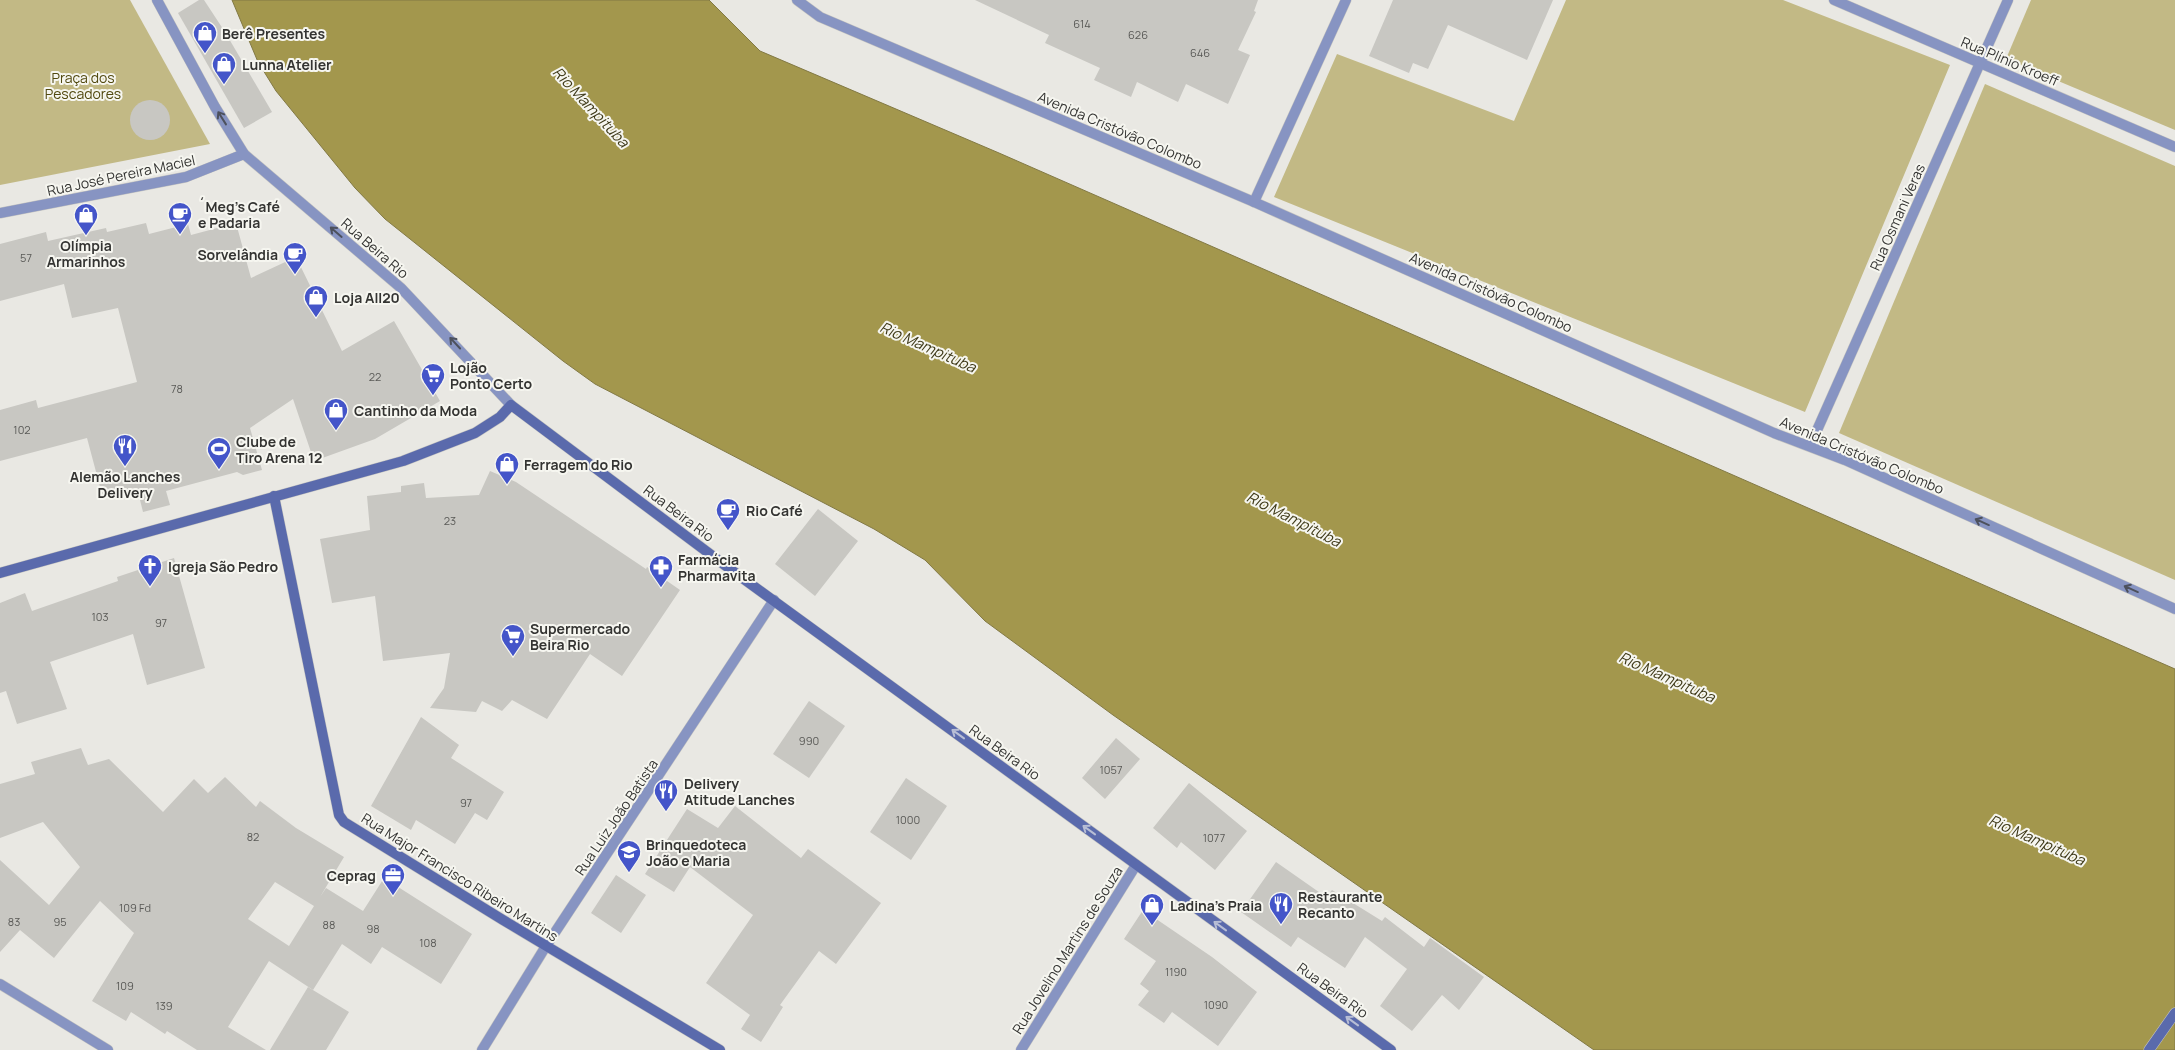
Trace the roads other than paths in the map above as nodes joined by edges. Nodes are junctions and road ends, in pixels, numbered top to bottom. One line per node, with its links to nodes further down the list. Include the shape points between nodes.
1 (156, 0): 8 (street, Rua Beira Rio, one-way to 1)
2 (797, 0): 9 (street, Avenida Cristóvão Colombo, via 820,17)
3 (1346, 0): 9 (street)
4 (1834, 0): 6 (street, Rua Plínio Kroeff)
5 (2008, 0): 6 (street, Rua Osmani Veras)
6 (1981, 62): 7 (street, Rua Plínio Kroeff); 12 (street, Rua Osmani Veras)
7 (2175, 147)
8 (244, 154): 10 (street, Rua José Pereira Maciel, via 186,177); 11 (street, Rua Beira Rio, one-way to 8, via 401,288)
9 (1254, 202): 12 (street, Avenida Cristóvão Colombo, via 1774,433)
10 (0, 213)
11 (511, 405): 13 (main road, via 476,433 403,461); 15 (main road, Rua Beira Rio)
12 (1810, 446): 16 (street, Avenida Cristóvão Colombo, one-way to 12)
13 (274, 496): 14 (main road); 18 (main road, Rua Major Francisco Ribeiro Martins, via 344,822)
14 (0, 573)
15 (774, 600): 17 (main road, Rua Beira Rio, one-way to 15); 18 (street, Rua Luiz João Batista)
16 (2175, 608)
17 (1136, 865): 24 (street, Rua Jovelino Martins de Souza); 25 (main road, Rua Beira Rio, one-way to 17)
18 (546, 946): 22 (street, Rua Luiz João Batista); 23 (main road, Rua Major Francisco Ribeiro Martins)
19 (0, 984): 21 (street)
20 (2175, 1013): 26 (main road)
21 (108, 1050)
22 (482, 1050)
23 (720, 1050)
24 (1021, 1050)
25 (1391, 1050)
26 (2149, 1050)

